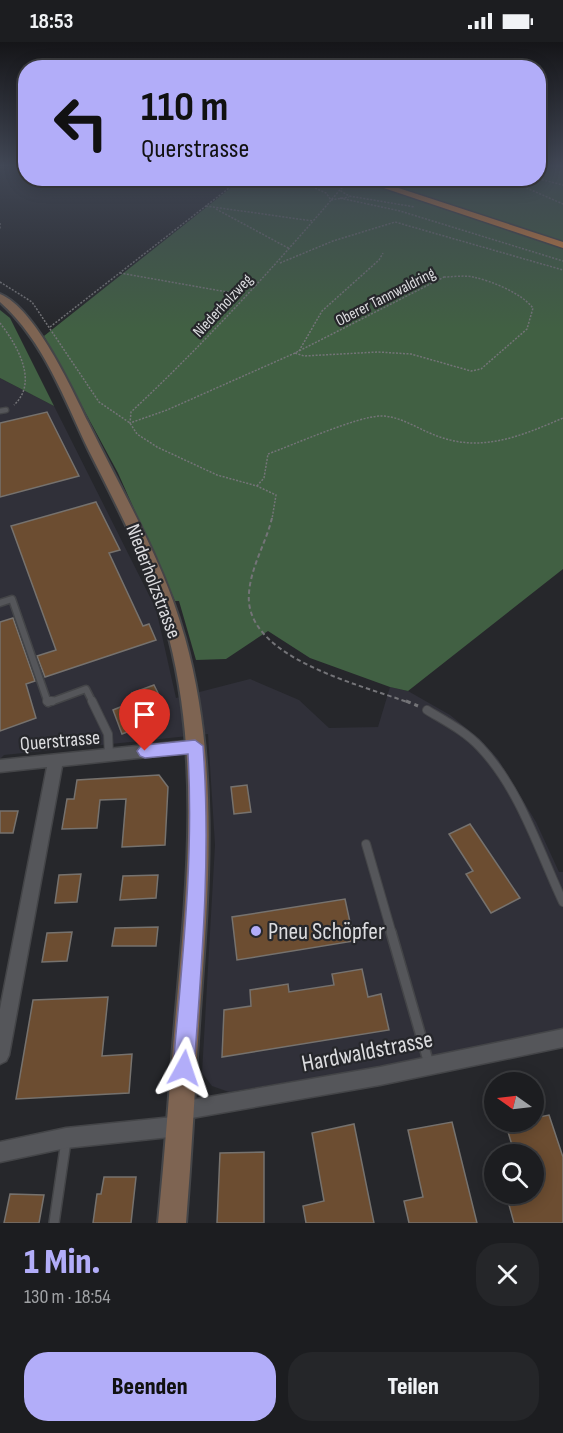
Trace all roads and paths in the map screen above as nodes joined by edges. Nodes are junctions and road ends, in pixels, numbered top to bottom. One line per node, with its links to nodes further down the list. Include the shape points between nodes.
1 (189, 219): 18 (path)
2 (237, 219): 13 (path)
3 (301, 219): 8 (path)
4 (426, 219): 15 (path)
5 (481, 219): 12 (highway)
6 (501, 219): 11 (highway)
7 (503, 219): 11 (highway)
8 (314, 221): 13 (path, Niederholzweg)
9 (0, 223): 10 (path)
10 (0, 230)
11 (563, 239)
12 (563, 245)
13 (290, 249): 16 (path, Niederholzweg)
14 (383, 253): 24 (path, via 333,298 303,338)
15 (563, 261)
16 (277, 264): 17 (path, via 394,222); 20 (path, Niederholzweg)
17 (563, 270)
18 (120, 273): 20 (path); 23 (path)
19 (0, 282): 23 (path, via 32,302)
20 (244, 295): 29 (path, Niederholzweg, via 181,365 131,412)
21 (0, 297): 33 (main road, Niederholzstrasse, via 36,337 153,570 177,639)
22 (0, 323): 26 (path, via 11,336 27,381 21,401)
23 (50, 327): 29 (path, via 99,402)
24 (299, 351): 25 (path, Oberer Tannwaldring); 25 (path, Oberer Tannwaldring, via 444,277 473,277 504,289 533,308 527,329 481,369 471,371 411,354)
25 (295, 353): 29 (path, Oberer Tannwaldring)
26 (6, 410): 27 (lane)
27 (0, 411)
28 (563, 418): 30 (path, via 485,446 458,444 401,418 372,417 268,454 264,477)
29 (130, 423): 30 (path, via 137,434 156,447 217,475)
30 (257, 486): 32 (path, via 276,495 275,517 251,575 248,595 253,622 278,647 307,664)
31 (0, 603): 34 (lane, via 12,599 48,703 86,689 108,734)
32 (427, 710): 38 (lane, via 481,748 506,784)
33 (195, 746): 34 (street, Querstrasse); 42 (main road, Niederholzstrasse, via 199,874)
34 (109, 755): 35 (street, Querstrasse)
35 (56, 759): 36 (street, Querstrasse); 40 (street)
36 (0, 766)
37 (366, 844): 41 (lane)
38 (563, 902)
39 (563, 1038): 41 (street, Hardwaldstrasse)
40 (0, 1055)
41 (429, 1064): 42 (street, Hardwaldstrasse)
42 (180, 1118): 43 (street, Hardwaldstrasse); 46 (main road, Niederholzstrasse)
43 (66, 1138): 44 (street, Hardwaldstrasse); 45 (lane)
44 (0, 1152)
45 (54, 1223)
46 (172, 1223)

